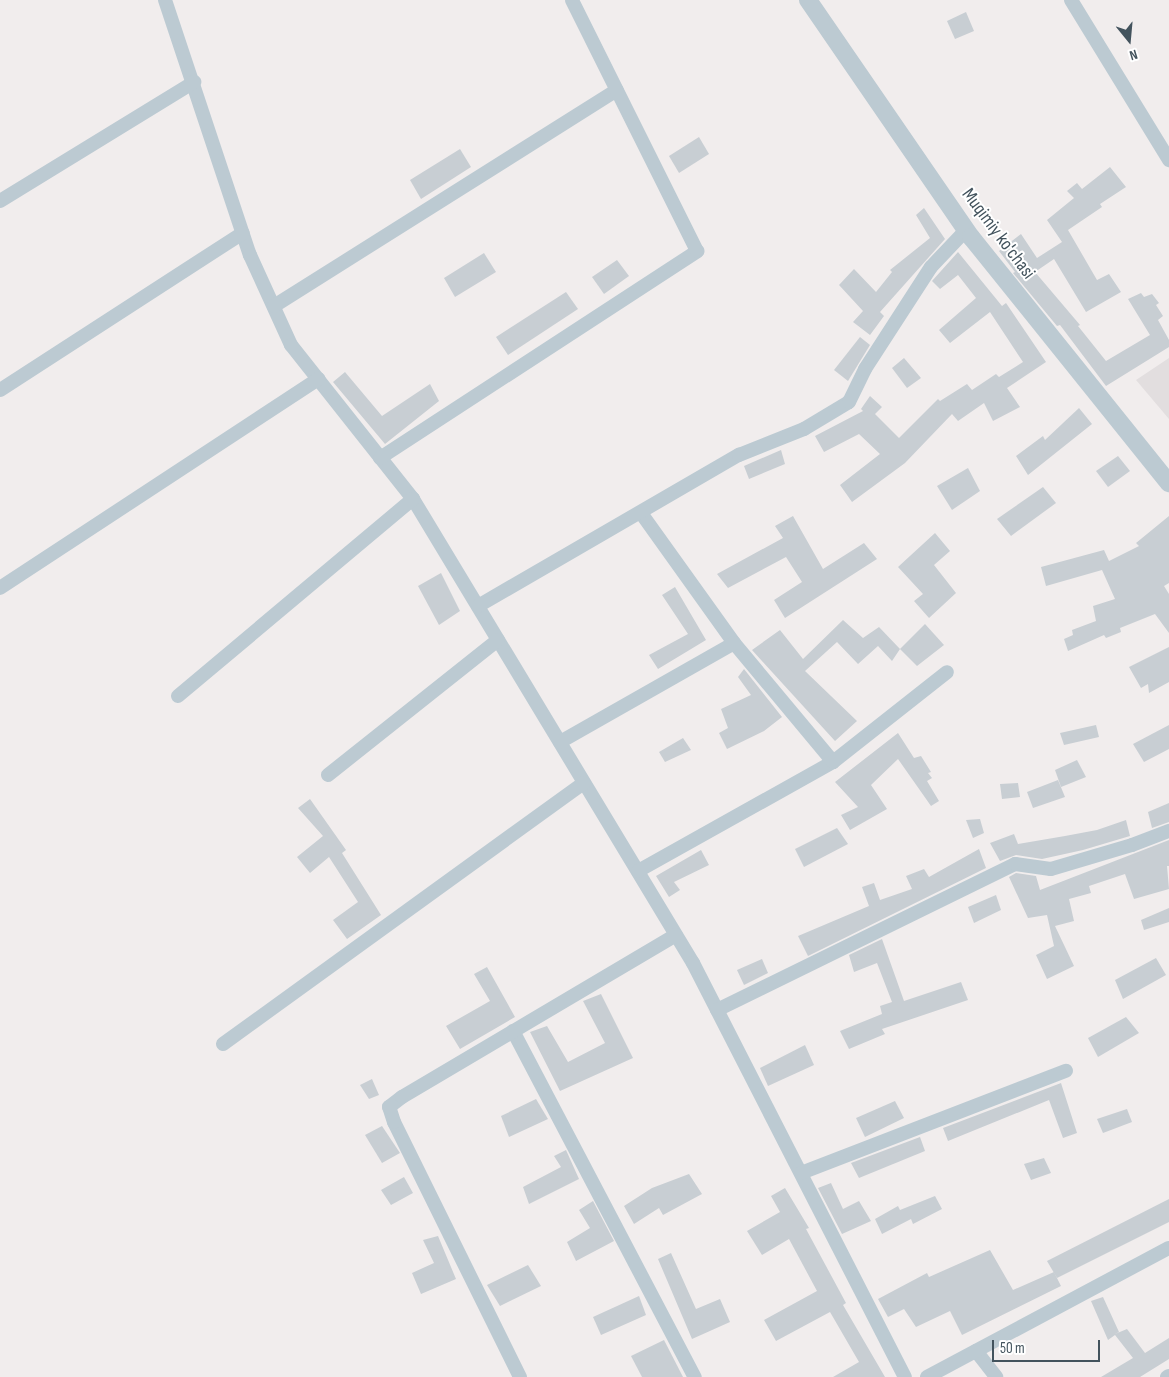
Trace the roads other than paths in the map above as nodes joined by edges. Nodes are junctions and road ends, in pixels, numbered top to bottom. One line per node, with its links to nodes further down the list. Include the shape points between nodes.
1 (165, 0): 5 (street)
2 (572, 0): 6 (street)
3 (808, 0): 9 (street, Muqimiy ko'chasi)
4 (1070, 0): 7 (street)
5 (194, 82): 8 (street); 10 (street)
6 (617, 90): 11 (street); 14 (street, via 696,250)
7 (1169, 160)
8 (0, 201)
9 (966, 230): 15 (street, Muqimiy ko'chasi); 17 (street, via 930,267 865,370 849,402 804,428 739,455)
10 (243, 233): 11 (street); 13 (street)
11 (274, 306): 12 (street, via 291,345)
12 (318, 379): 14 (street); 18 (street)
13 (0, 390)
14 (380, 458): 16 (street)
15 (1169, 483)
16 (413, 499): 19 (street); 23 (street)
17 (641, 513): 19 (street); 21 (street)
18 (0, 588)
19 (478, 606): 20 (street)
20 (498, 640): 24 (street); 26 (street)
21 (734, 643): 24 (street); 25 (street)
22 (947, 672): 25 (street)
23 (178, 696)
24 (560, 742): 27 (street)
25 (833, 762): 29 (street)
26 (328, 775)
27 (584, 782): 29 (street); 33 (street)
28 (1169, 831): 31 (street, via 1051,870 1015,864)
29 (638, 871): 30 (street)
30 (676, 935): 31 (street); 32 (street)
31 (717, 1010): 35 (street)
32 (513, 1031): 38 (street, via 389,1107); 39 (street)
33 (223, 1044)
34 (1066, 1071): 35 (street)
35 (800, 1173): 40 (street)
36 (1169, 1248): 37 (street)
37 (976, 1351): 41 (street); 42 (street)
38 (520, 1377)
39 (695, 1377)
40 (905, 1377)
41 (927, 1377)
42 (996, 1377)

